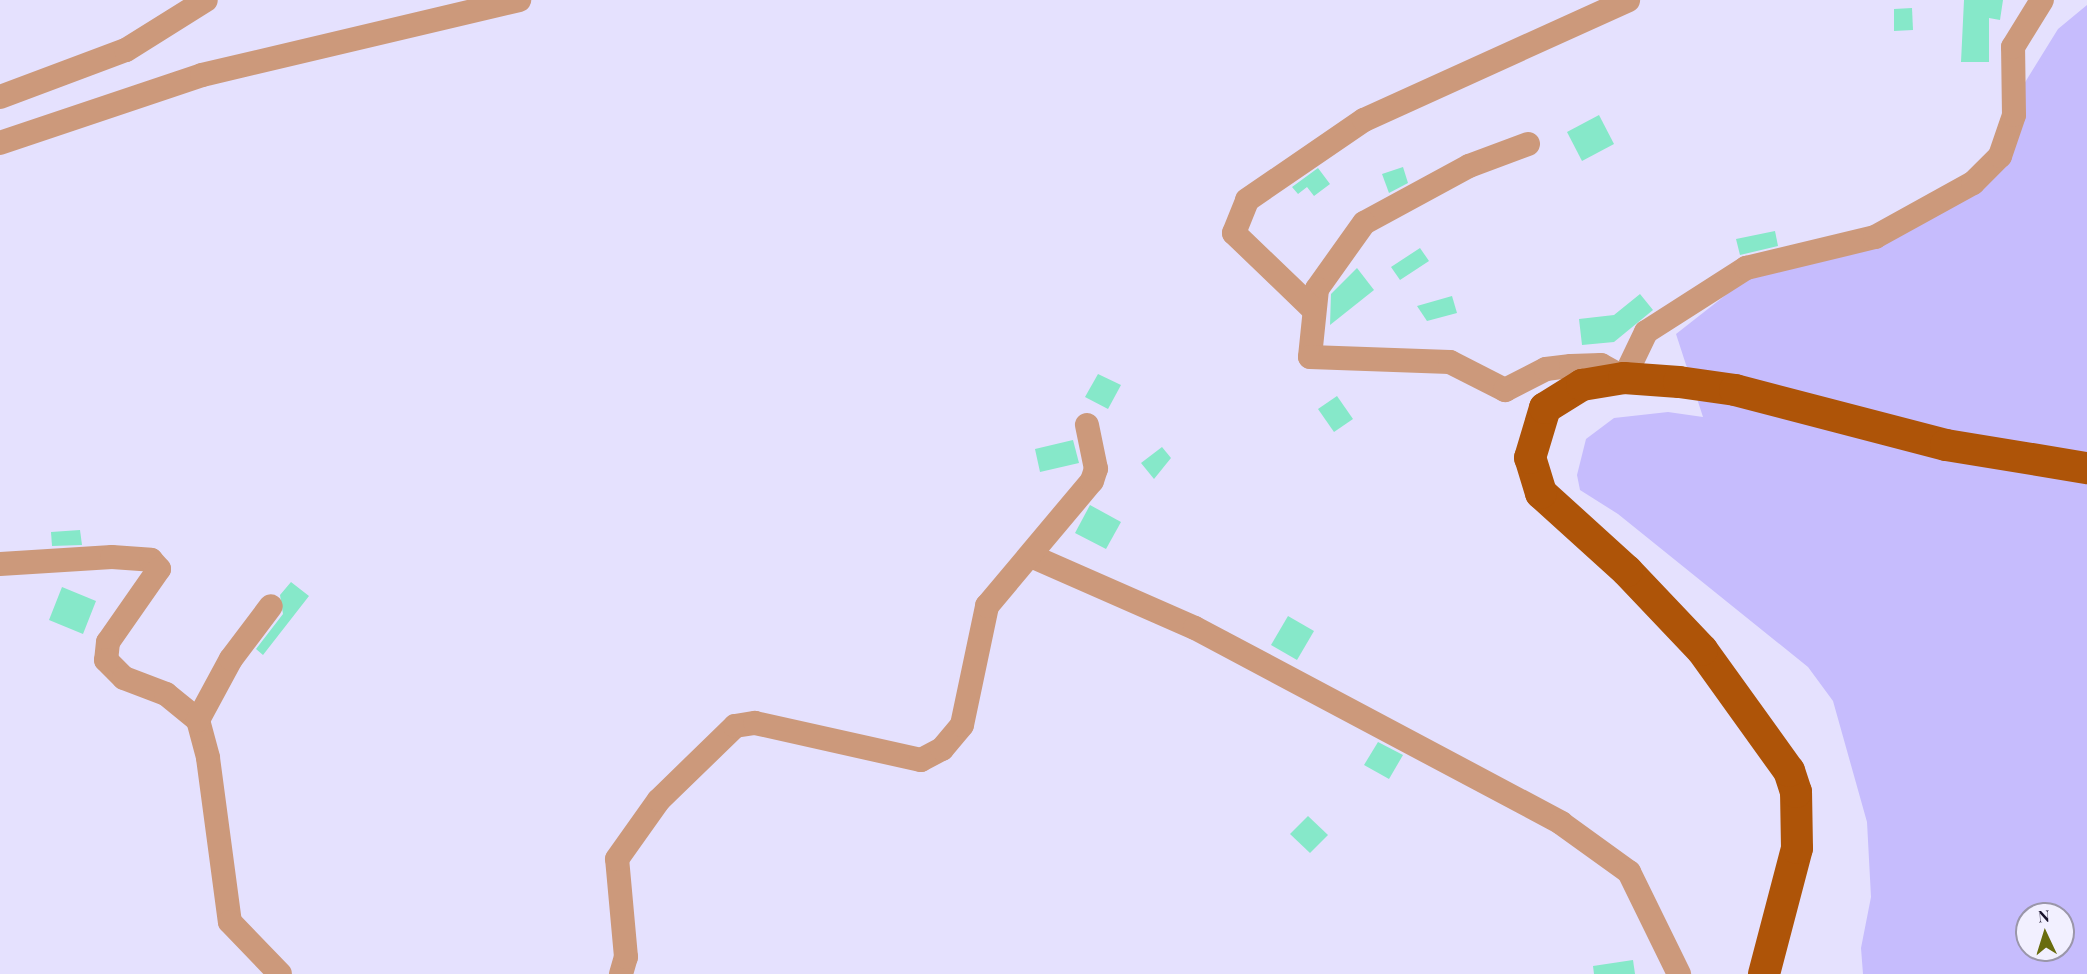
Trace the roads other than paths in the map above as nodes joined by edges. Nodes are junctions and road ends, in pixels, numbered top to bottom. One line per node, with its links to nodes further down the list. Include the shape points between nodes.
1 (206, 0): 5 (street, via 126,50)
2 (519, 0): 6 (street, via 202,75)
3 (1628, 0): 8 (street, via 1364,120 1247,200 1234,232)
4 (2042, 0): 9 (street, via 2013,47 2013,115 2000,156 1973,183 1875,237 1746,268 1646,332)
5 (0, 97)
6 (0, 143)
7 (1528, 144): 8 (street, via 1468,166 1364,223 1330,264)
8 (1314, 310): 9 (street, via 1310,357 1450,362 1504,390 1546,369 1571,366 1601,365)
9 (1624, 378): 11 (main road, via 1735,390 1946,445); 20 (main road, via 1582,385 1545,408 1532,438 1531,470 1541,493 1627,571 1701,650 1789,771 1796,792 1797,848)
10 (1087, 425): 13 (street, via 1096,469 1092,481)
11 (2087, 468)
12 (2087, 485): 21 (main road, via 2000,476 1760,411 1650,392 1579,400 1554,424 1546,442 1548,472 1744,671 1804,768 1812,792 1813,844)
13 (1031, 556): 18 (street, via 987,606 962,725 942,748 921,760 755,723 735,726 659,800 617,859 627,957); 19 (street, via 1195,628 1561,823 1629,872)
14 (0, 564): 16 (street, via 59,558 151,560 159,569 108,642 106,660 123,678 166,694)
15 (271, 606): 16 (street, via 231,659)
16 (198, 720): 17 (street, via 208,758 230,922)
17 (280, 974)
18 (621, 974)
19 (1679, 974)
20 (1764, 974)
21 (1781, 974)

